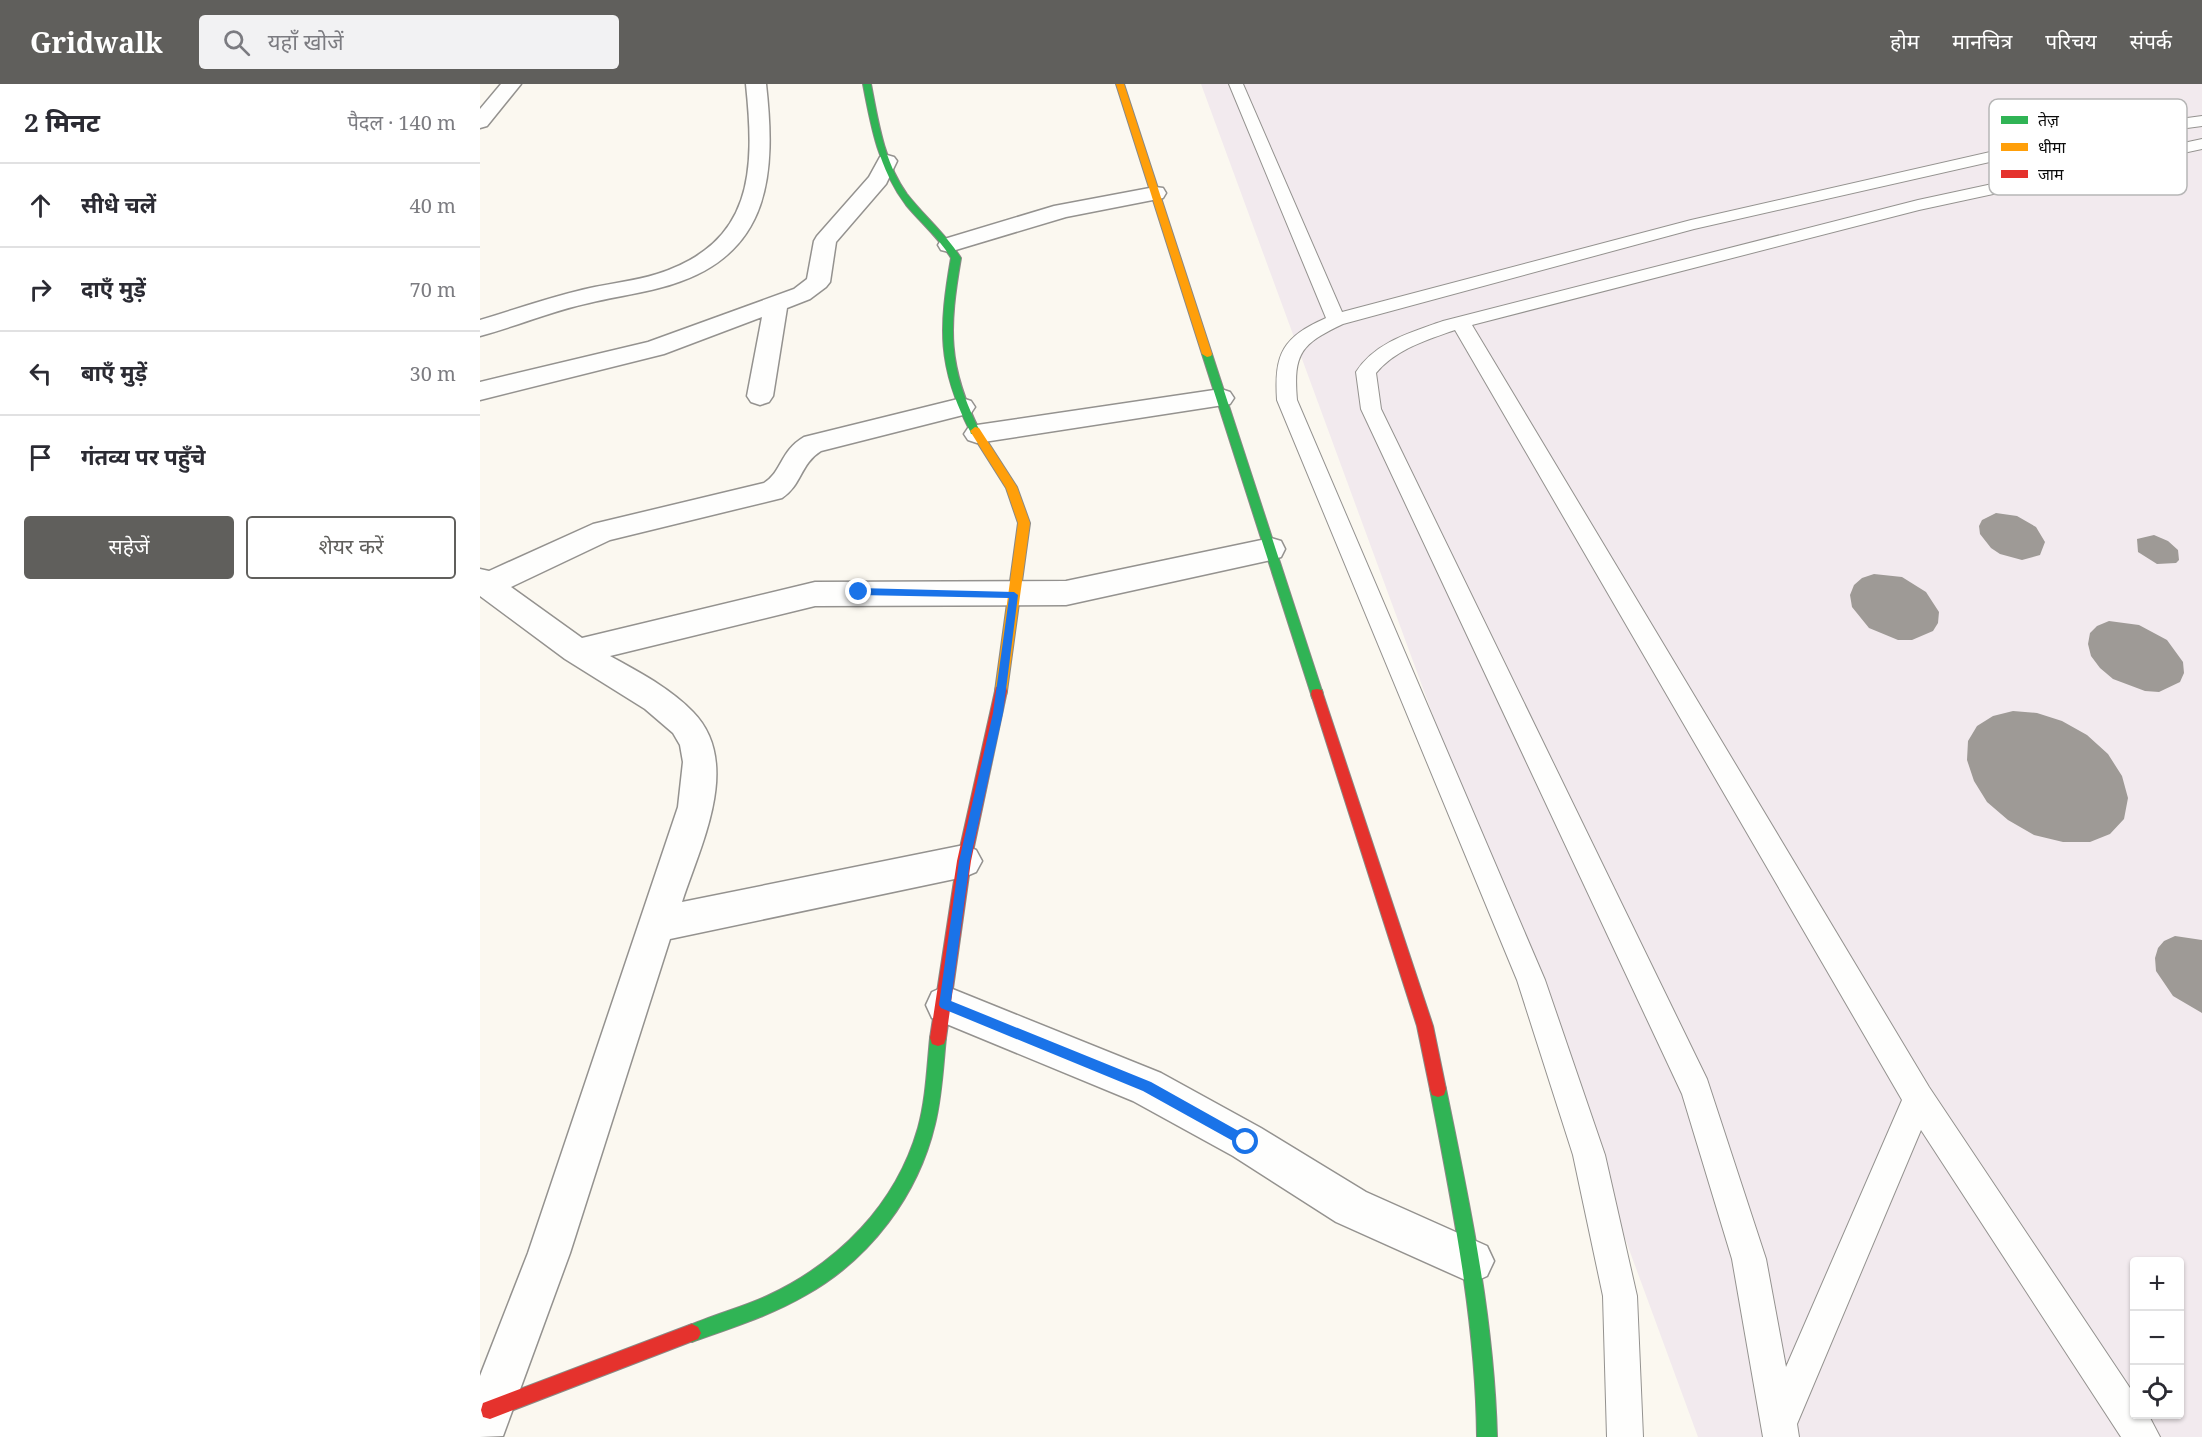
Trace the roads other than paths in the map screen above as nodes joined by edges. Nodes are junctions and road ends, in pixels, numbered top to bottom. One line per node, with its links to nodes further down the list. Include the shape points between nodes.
1 (511, 84): 7 (street)
2 (756, 84): 19 (street, via 760,145 751,201 741,228 720,250 678,274 580,297)
3 (867, 84): 12 (street, via 878,141)
4 (1120, 84): 14 (street)
5 (1236, 84): 17 (lane)
6 (2202, 121): 8 (lane)
7 (480, 122)
8 (2187, 123)
9 (2202, 144): 10 (lane)
10 (2187, 147)
11 (1989, 157): 17 (lane, via 1701,222)
12 (887, 161): 15 (street, via 904,197); 16 (street, via 878,179 825,241 818,282 802,294)
13 (1989, 189): 18 (lane)
14 (1155, 193): 15 (street, via 1062,211); 22 (street)
15 (949, 245): 23 (street, via 956,258 943,343 949,375)
16 (776, 304): 20 (street, via 655,348); 21 (street)
17 (1336, 320): 37 (lane, via 1308,332 1294,346 1284,369 1287,400 1531,980 1590,1155 1620,1296)
18 (1461, 323): 32 (lane); 35 (lane, via 1394,346 1376,358 1366,372 1371,409 1696,1090 1749,1259)
19 (480, 328)
20 (480, 391)
21 (760, 396)
22 (1221, 398): 24 (street); 25 (street)
23 (962, 407): 24 (street); 26 (street, via 813,444 796,454 786,481 772,491 603,531)
24 (977, 434): 27 (street, via 1020,502 1024,523)
25 (1271, 549): 27 (street, via 1077,591); 33 (street, via 1425,1026)
26 (484, 582): 28 (street)
27 (1014, 595): 28 (street, via 815,594); 29 (street, via 998,713)
28 (578, 651): 30 (street, via 654,699 682,722 693,736 701,764 695,807)
29 (964, 861): 30 (street); 31 (street)
30 (655, 925): 34 (street, via 549,1253)
31 (945, 1005): 33 (street, via 1147,1086 1351,1207); 34 (street, via 924,1137 902,1190 876,1228 841,1262 775,1302)
32 (1918, 1098): 35 (lane); 38 (lane)
33 (1472, 1261): 36 (street, via 1488,1388)
34 (485, 1423)
35 (1780, 1429)
36 (1487, 1437)
37 (1625, 1437)
38 (2142, 1437)

